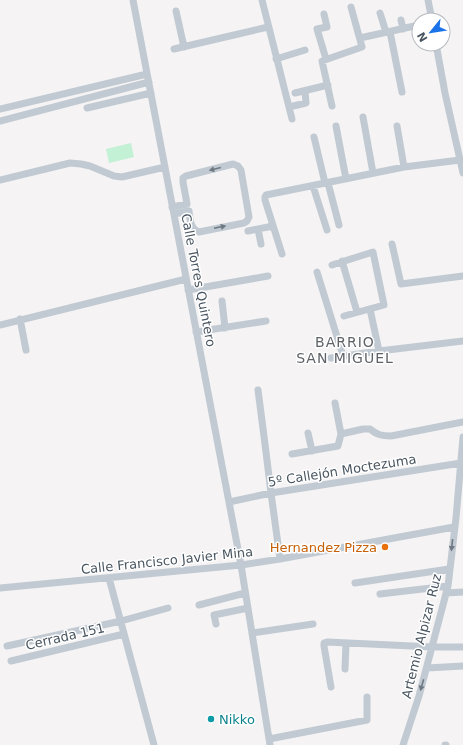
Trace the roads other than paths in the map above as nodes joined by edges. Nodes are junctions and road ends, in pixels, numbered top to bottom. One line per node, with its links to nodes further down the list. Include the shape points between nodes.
1 (134, 0): 21 (street, Calle Torres Quintero)
2 (262, 0): 10 (street)
3 (428, 0): 6 (street)
4 (351, 7): 14 (street)
5 (176, 11): 15 (street)
6 (430, 12)
7 (380, 13): 13 (street)
8 (324, 14): 20 (street, via 327,27 317,29)
9 (401, 20): 12 (street)
10 (268, 27): 15 (street); 19 (street)
11 (411, 27): 12 (street)
12 (403, 29): 13 (street)
13 (388, 32): 14 (street); 25 (street)
14 (360, 38): 20 (street, via 362,47)
15 (184, 47): 16 (street)
16 (174, 49)
17 (305, 50): 19 (street)
18 (437, 52): 38 (street)
19 (276, 59): 29 (street)
20 (326, 59): 23 (street, via 322,61)
21 (147, 74): 22 (street, Calle Torres Quintero); 31 (street)
22 (149, 82): 26 (street, Calle Torres Quintero); 34 (street)
23 (328, 85): 24 (street); 28 (street)
24 (305, 91): 27 (street); 29 (street, via 306,103)
25 (402, 92)
26 (151, 93): 30 (street); 40 (street, Calle Torres Quintero)
27 (295, 93)
28 (332, 106)
29 (289, 107): 33 (street)
30 (87, 108)
31 (0, 110)
32 (363, 117): 41 (street)
33 (292, 119)
34 (0, 121)
35 (336, 126): 43 (street)
36 (397, 126): 39 (street)
37 (314, 137): 45 (street)
38 (460, 160): 39 (street); 42 (street)
39 (404, 167): 41 (street)
40 (165, 168): 44 (street, via 122,177 86,165 70,163); 47 (street, Calle Torres Quintero)
41 (373, 173): 43 (street)
42 (463, 173)
43 (346, 179): 45 (street)
44 (0, 180)
45 (326, 183): 46 (street); 48 (street)
46 (313, 186): 49 (street, via 266,195 265,200); 51 (street)
47 (173, 210): 47 (street, one-way to 47, via 189,211 192,226 199,232 244,223 249,217 241,170 233,164 186,176 183,182 187,204); 61 (street, Calle Torres Quintero)
48 (339, 225)
49 (273, 226): 50 (street); 55 (street)
50 (258, 229): 52 (street); 53 (street)
51 (327, 230)
52 (248, 231)
53 (261, 244)
54 (392, 244): 60 (street, via 401,284)
55 (282, 254)
56 (342, 262): 57 (street); 64 (street, via 373,252 384,304); 65 (street)
57 (332, 265)
58 (317, 272): 75 (street)
59 (268, 276): 62 (street)
60 (463, 276)
61 (186, 279): 62 (street, Calle Torres Quintero); 67 (street)
62 (188, 290): 71 (street, Calle Torres Quintero)
63 (222, 301): 70 (street)
64 (370, 308): 65 (street); 74 (street)
65 (357, 312): 66 (street)
66 (344, 316)
67 (20, 320): 69 (street); 73 (street)
68 (266, 321): 70 (street)
69 (0, 325)
70 (225, 328): 71 (street)
71 (196, 332): 87 (street, Calle Torres Quintero)
72 (463, 341): 74 (street)
73 (26, 350)
74 (379, 351): 75 (street)
75 (343, 356): 76 (street)
76 (331, 358)
77 (258, 390): 86 (street)
78 (335, 403): 81 (street)
79 (463, 422): 81 (street, via 391,436 382,436 370,429)
80 (308, 433): 83 (street)
81 (340, 434): 83 (street, via 338,446)
82 (463, 436): 85 (street, Artemio Alpizar Ruz)
83 (312, 451): 84 (street)
84 (292, 454)
85 (460, 463): 86 (street, 5º Callejón Moctezuma); 88 (street, Artemio Alpizar Ruz)
86 (271, 493): 87 (street, 5º Callejón Moctezuma); 90 (street)
87 (229, 502): 91 (street, Calle Torres Quintero)
88 (459, 517): 89 (street, Artemio Alpizar Ruz)
89 (454, 527): 90 (street, Calle Francisco Javier Mina); 92 (street, Artemio Alpizar Ruz, one-way to 92)
90 (280, 559): 91 (street, Calle Francisco Javier Mina)
91 (240, 565): 93 (street, Calle Francisco Javier Mina); 98 (street, Calle Torres Quintero)
92 (450, 569): 94 (street); 95 (street, Artemio Alpizar Ruz)
93 (109, 578): 96 (street, Calle Francisco Javier Mina); 104 (street)
94 (355, 583)
95 (448, 586): 99 (street); 100 (street, Artemio Alpizar Ruz)
96 (0, 588)
97 (463, 592): 100 (street)
98 (246, 593): 101 (street); 103 (street, Calle Torres Quintero)
99 (380, 594)
100 (446, 594): 111 (street, Artemio Alpizar Ruz)
101 (199, 605)
102 (168, 608): 104 (street)
103 (248, 608): 105 (street, via 214,616); 107 (street, Calle Torres Quintero)
104 (121, 621): 108 (street); 110 (street)
105 (216, 624)
106 (313, 624): 107 (street)
107 (252, 633): 119 (street, Calle Torres Quintero)
108 (124, 634): 113 (street, Cerrada 151); 120 (street)
109 (346, 643): 111 (street); 115 (street); 117 (street, via 324,643)
110 (7, 646)
111 (433, 646): 112 (street); 116 (street, Artemio Alpizar Ruz)
112 (463, 647)
113 (10, 661)
114 (463, 666): 116 (street)
115 (346, 668)
116 (427, 668): 121 (street, Artemio Alpizar Ruz, one-way to 121)
117 (331, 687)
118 (367, 697): 119 (street, via 367,720)
119 (270, 742)
120 (154, 745)
121 (403, 745)

